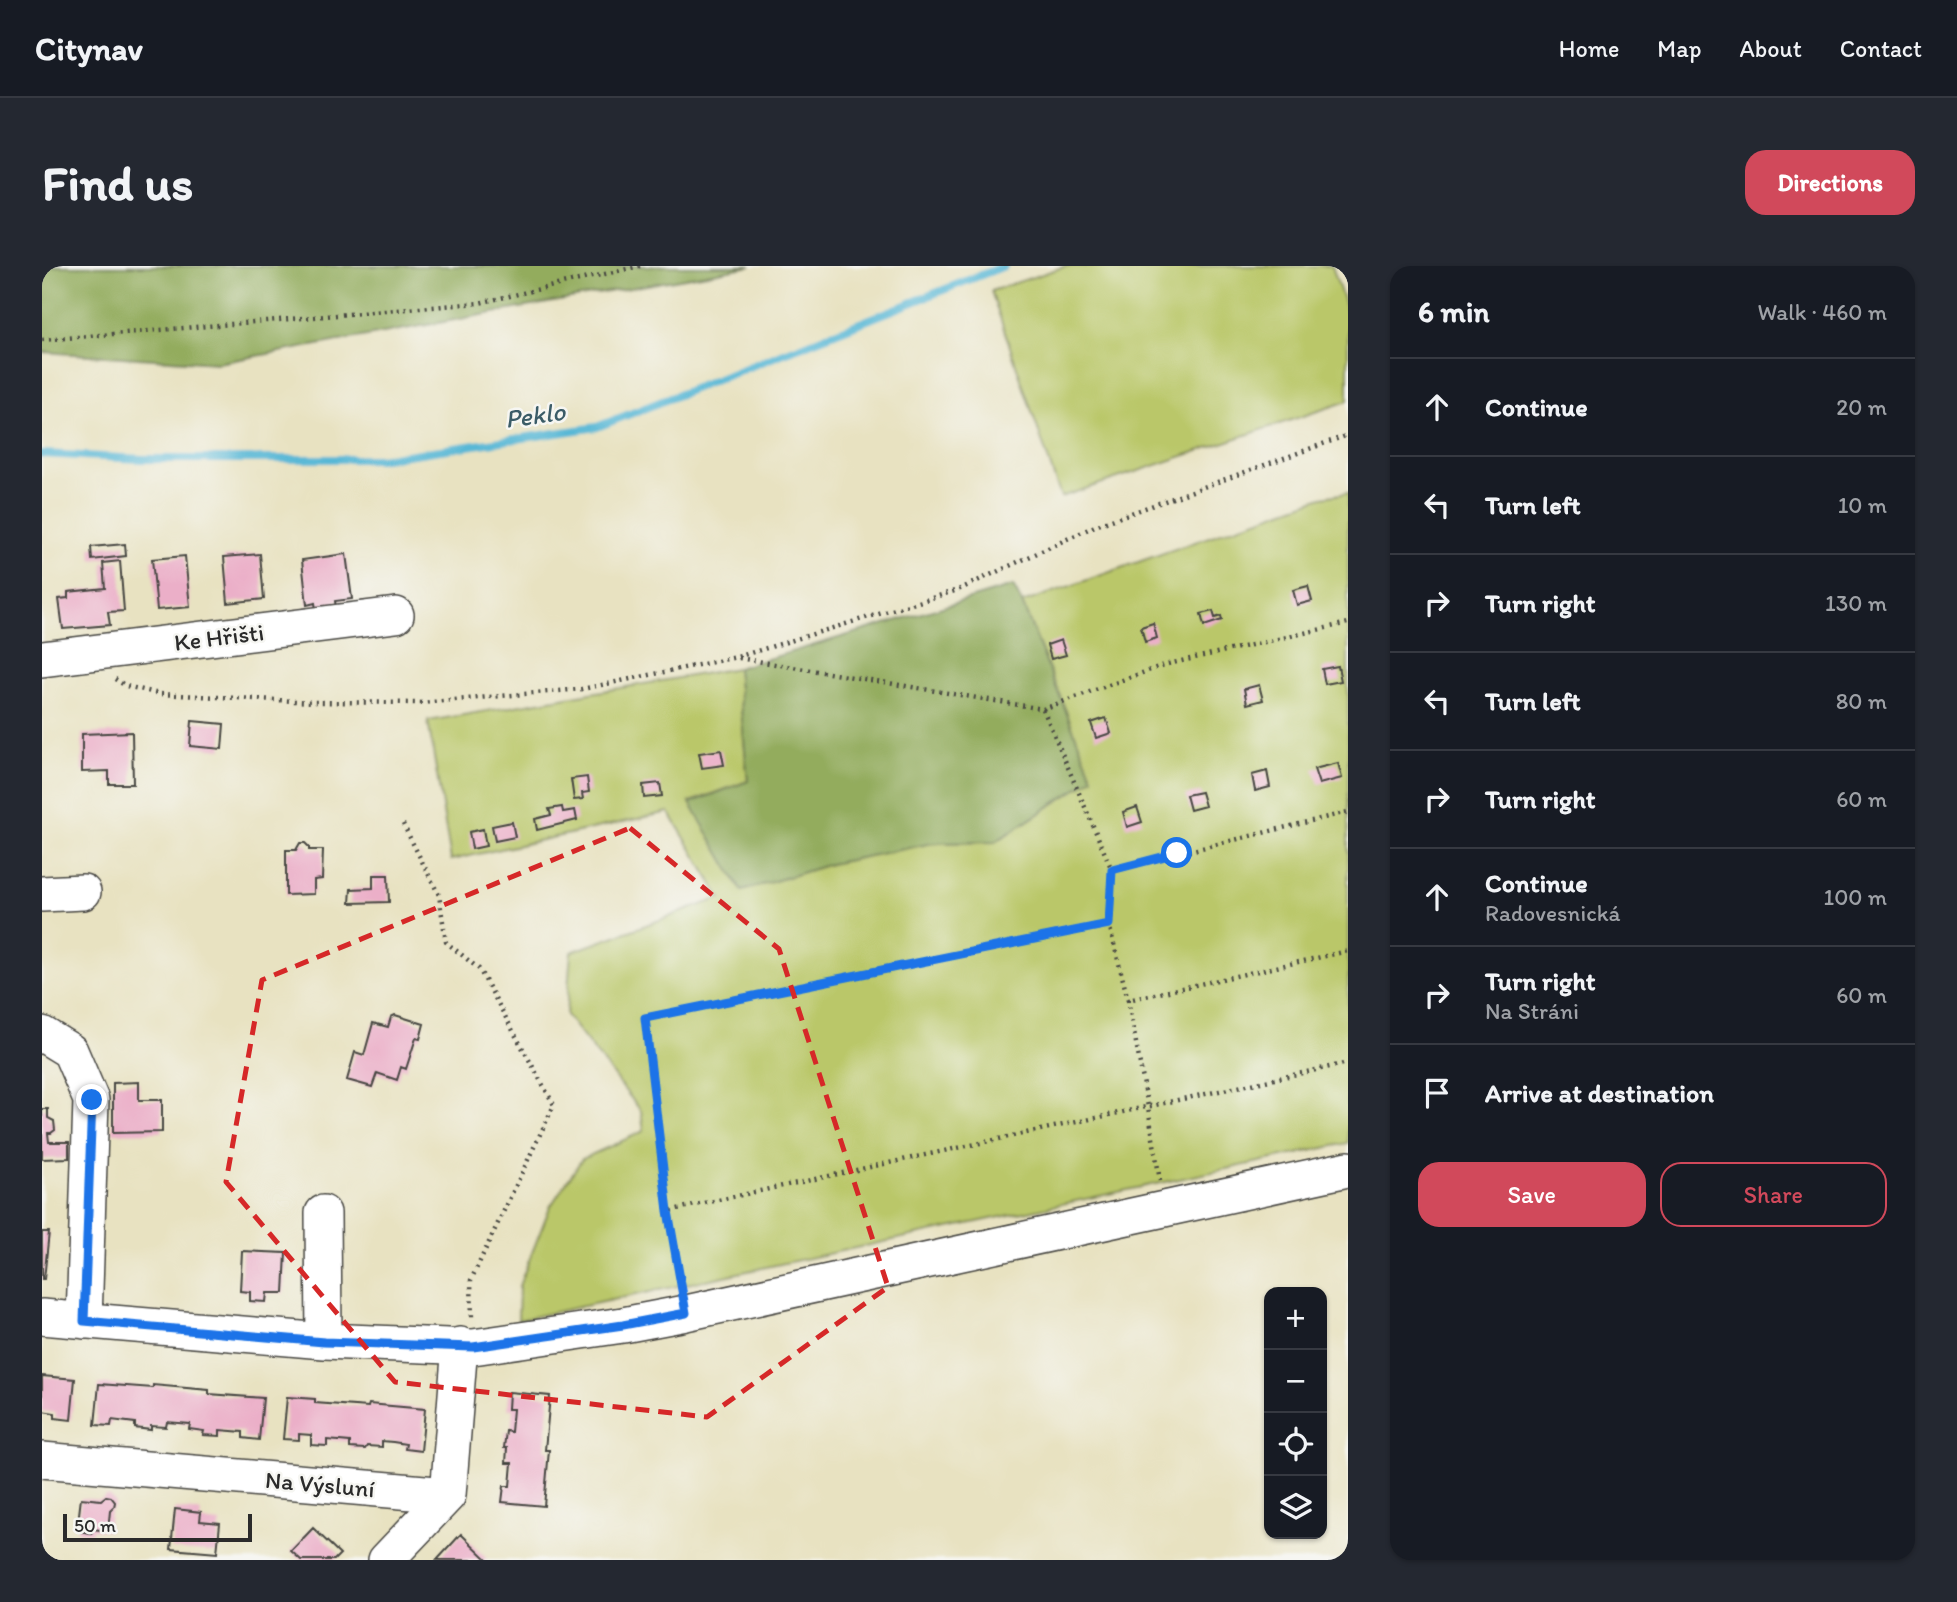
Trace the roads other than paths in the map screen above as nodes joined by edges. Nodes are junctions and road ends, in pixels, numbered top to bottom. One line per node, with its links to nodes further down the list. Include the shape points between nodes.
1 (396, 615): 2 (street, Ke Hřišti)
2 (42, 659)
3 (83, 892): 4 (street)
4 (42, 894)
5 (42, 1034): 9 (street, via 70,1051 92,1100)
6 (1348, 1169): 11 (street, via 686,1313)
7 (323, 1213): 10 (street)
8 (42, 1317): 9 (street)
9 (84, 1321): 10 (street)
10 (324, 1342): 11 (street)
11 (467, 1346): 13 (street)
12 (42, 1460): 13 (street, Na Výsluní)
13 (448, 1495): 14 (street)
14 (386, 1560)

